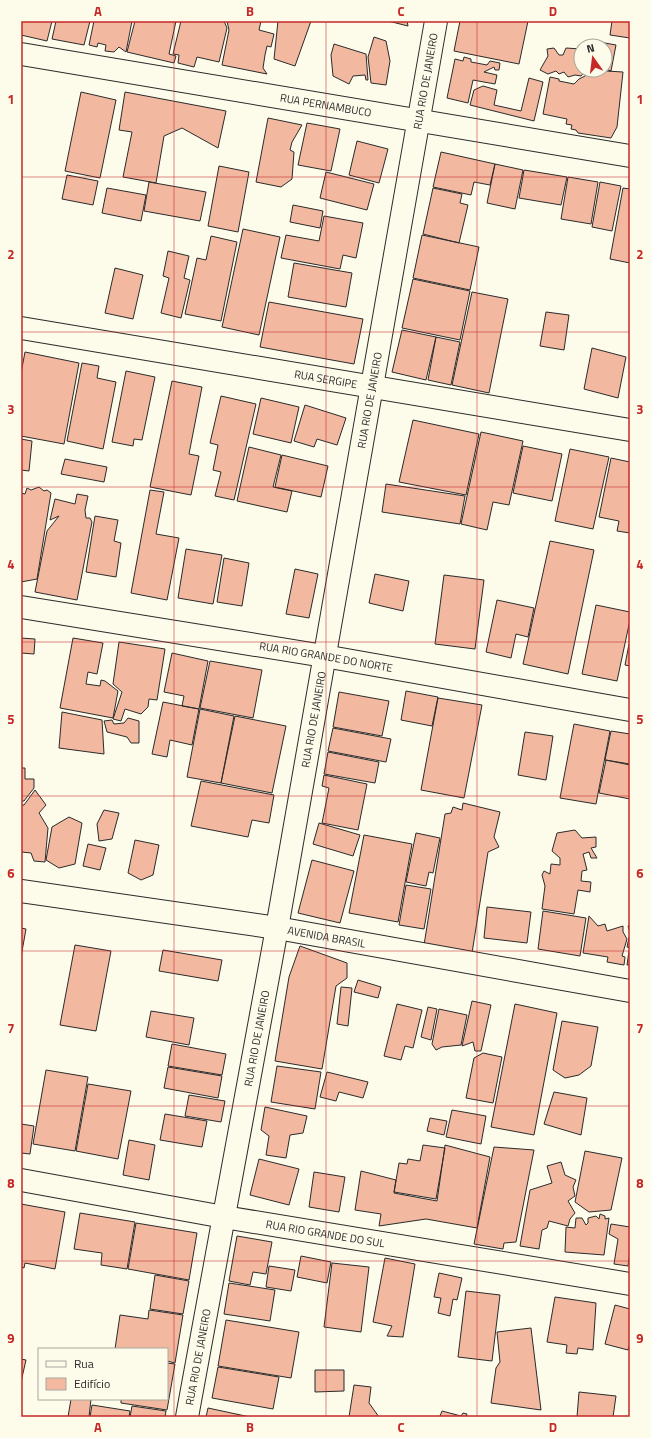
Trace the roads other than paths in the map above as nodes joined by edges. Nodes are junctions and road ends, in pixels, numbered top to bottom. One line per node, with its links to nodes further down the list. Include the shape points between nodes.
1 (436, 21): 3 (street, RUA RIO DE JANEIRO)
2 (21, 54): 3 (street, RUA PERNAMBUCO)
3 (418, 122): 4 (street, RUA PERNAMBUCO); 6 (street, RUA RIO DE JANEIRO)
4 (630, 156)
5 (21, 328): 6 (street, RUA SERGIPE)
6 (372, 386): 7 (street, RUA SERGIPE); 9 (street, RUA RIO DE JANEIRO)
7 (630, 430)
8 (21, 607): 9 (street, RUA RIO GRANDE DO NORTE)
9 (324, 656): 10 (street, RUA RIO GRANDE DO NORTE); 12 (street, RUA RIO DE JANEIRO)
10 (630, 710)
11 (21, 891): 12 (street, AVENIDA BRASIL)
12 (277, 928): 13 (street, AVENIDA BRASIL); 15 (street, RUA RIO DE JANEIRO)
13 (630, 991)
14 (21, 1180): 15 (street, RUA RIO GRANDE DO SUL)
15 (224, 1216): 16 (street, RUA RIO GRANDE DO SUL); 17 (street, RUA RIO DE JANEIRO)
16 (630, 1284)
17 (187, 1417)

